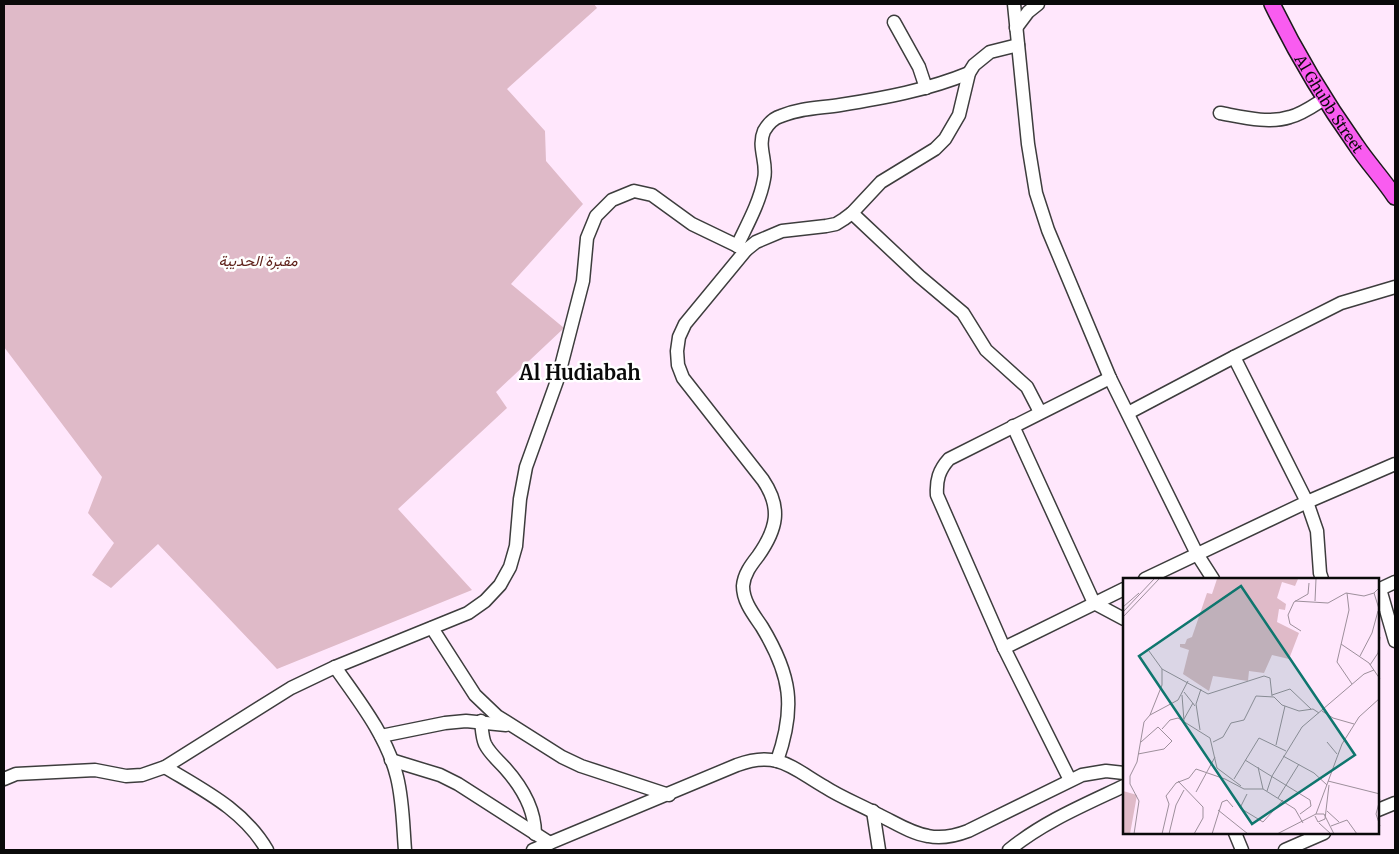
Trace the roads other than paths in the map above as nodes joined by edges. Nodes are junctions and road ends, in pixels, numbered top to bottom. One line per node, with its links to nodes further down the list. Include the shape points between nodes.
1 (1014, 4): 5 (street)
2 (1038, 4): 5 (street)
3 (1272, 4): 9 (main road, Al Ghubb Street)
4 (894, 22): 8 (street, via 919,67)
5 (1016, 28): 6 (street)
6 (1018, 44): 7 (street, via 990,52 974,65); 16 (street, via 1036,192 1048,230)
7 (969, 74): 8 (street); 12 (street, via 959,115 945,138 935,149 880,182)
8 (926, 88): 13 (street, via 838,106 808,108 770,122 761,147 765,178)
9 (1324, 99): 10 (street, via 1300,114 1280,119); 11 (main road, Al Ghubb Street)
10 (1220, 113)
11 (1395, 197)
12 (852, 213): 13 (street, via 836,224 782,231); 17 (street, via 963,313 986,350 1027,387)
13 (742, 248): 31 (street, via 692,224 652,196 634,191 612,200 596,216 587,238 583,281 558,378 526,467 516,546 510,567 486,601 468,613); 39 (street, via 685,324 677,351 683,378 763,480 774,502 774,527 748,570 743,586 746,602 776,650 784,670 788,723)
14 (1395, 287): 15 (street, via 1341,303)
15 (1234, 357): 18 (street); 21 (street)
16 (1110, 378): 17 (street); 18 (street)
17 (1040, 412): 19 (street)
18 (1128, 413): 22 (street)
19 (1013, 426): 29 (street); 33 (street, via 949,459 942,466 936,485 937,495)
20 (1395, 464): 21 (street)
21 (1307, 502): 22 (street); 25 (street, via 1317,531)
22 (1197, 554): 23 (street); 24 (street)
23 (1147, 578)
24 (1212, 578)
25 (1322, 578)
26 (1395, 582): 28 (street)
27 (1123, 589): 29 (street)
28 (1379, 589): 32 (street)
29 (1094, 603): 30 (street); 33 (street)
30 (1123, 618)
31 (432, 628): 34 (street); 36 (street, via 475,695)
32 (1395, 641)
33 (1004, 648): 43 (street)
34 (335, 666): 37 (street); 40 (street, via 292,688)
35 (481, 721): 36 (street); 37 (street, via 445,723); 49 (street, via 485,743 491,754 510,774 529,806)
36 (511, 725): 45 (street, via 562,758)
37 (381, 736): 38 (street)
38 (391, 760): 49 (street, via 458,784); 54 (street, via 401,800)
39 (777, 761): 45 (street, via 748,761); 48 (street, via 793,766 845,799)
40 (165, 767): 42 (street, via 142,775 126,776 95,770); 53 (street, via 242,817)
41 (1123, 773): 43 (street, via 1094,772)
42 (8, 774)
43 (1070, 780): 48 (street, via 956,836 929,837)
44 (1123, 786): 57 (street, via 1050,821)
45 (669, 795): 52 (street)
46 (1395, 803): 47 (street)
47 (1379, 810)
48 (873, 811): 56 (street)
49 (535, 834): 52 (street)
50 (1235, 834): 58 (street)
51 (1322, 834): 59 (street)
52 (550, 843): 55 (street)
53 (267, 850)
54 (405, 850)
55 (533, 850)
56 (879, 850)
57 (1009, 850)
58 (1242, 850)
59 (1285, 850)

